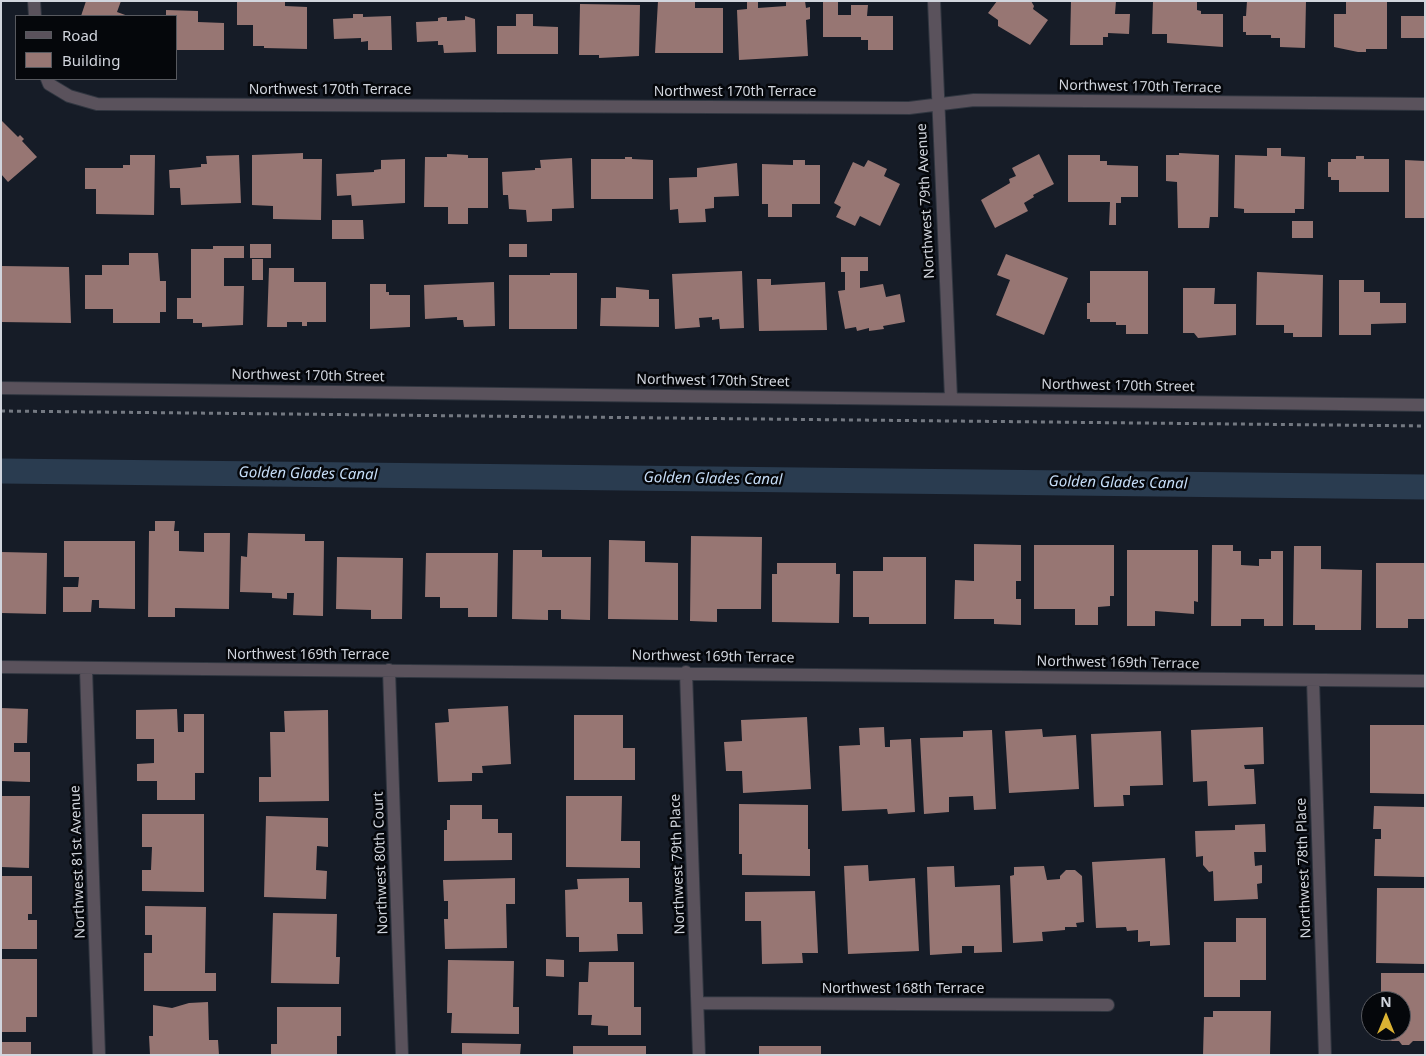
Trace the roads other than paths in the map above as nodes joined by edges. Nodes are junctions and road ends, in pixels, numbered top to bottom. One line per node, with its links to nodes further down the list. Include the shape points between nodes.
1 (34, 1): 3 (street)
2 (934, 1): 5 (street, Northwest 79th Avenue)
3 (35, 15)
4 (48, 81): 5 (street, Northwest 170th Terrace, via 69,96 97,104 909,108)
5 (937, 104): 6 (street, Northwest 170th Terrace, via 974,100); 8 (street, Northwest 79th Avenue)
6 (1425, 104)
7 (1, 388): 8 (street, Northwest 170th Street)
8 (951, 398): 9 (street, Northwest 170th Street)
9 (1425, 405)
10 (1, 667): 11 (street, Northwest 169th Terrace)
11 (86, 669): 12 (street, Northwest 169th Terrace); 18 (street, Northwest 81st Avenue)
12 (389, 670): 13 (street, Northwest 169th Terrace); 19 (street, Northwest 80th Court)
13 (686, 672): 14 (street, Northwest 169th Terrace); 16 (street, Northwest 79th Place)
14 (1314, 680): 15 (street, Northwest 169th Terrace); 21 (street, Northwest 78th Place)
15 (1425, 681)
16 (698, 1003): 17 (street, Northwest 168th Terrace); 20 (street, Northwest 79th Place)
17 (1108, 1005)
18 (99, 1055)
19 (402, 1055)
20 (699, 1055)
21 (1325, 1055)

